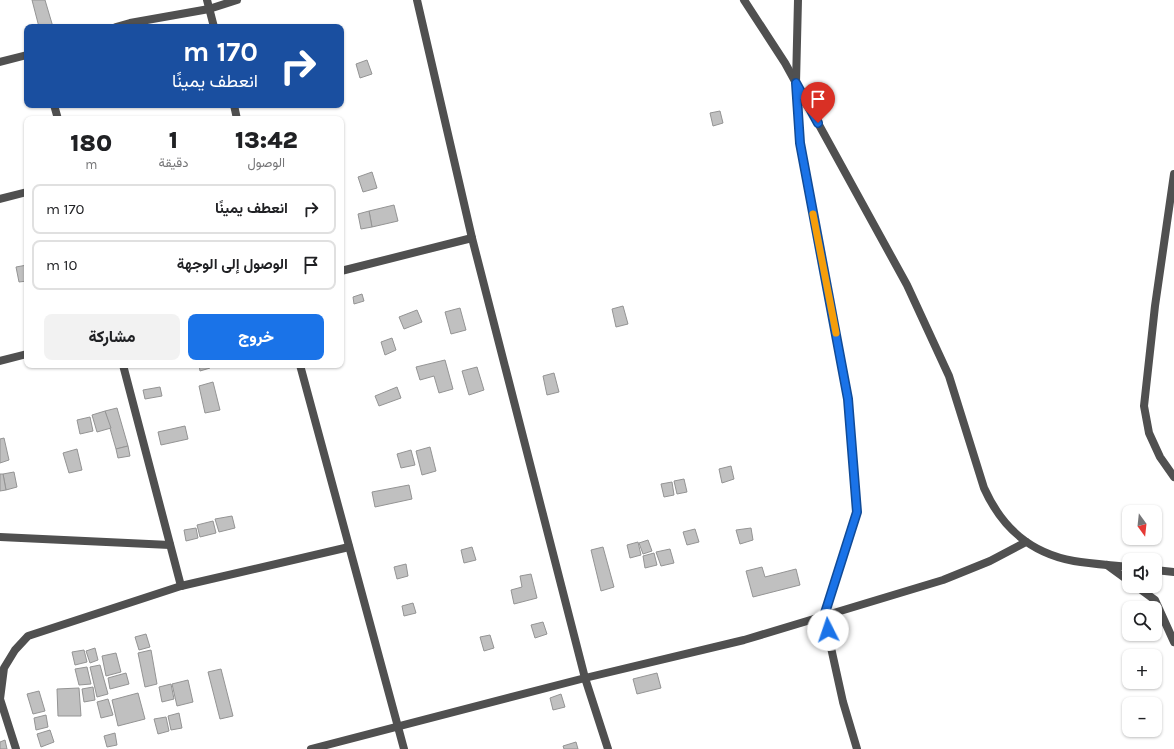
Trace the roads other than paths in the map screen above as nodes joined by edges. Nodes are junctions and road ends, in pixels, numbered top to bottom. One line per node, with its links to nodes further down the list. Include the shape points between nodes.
1 (207, 0): 6 (street)
2 (237, 0): 6 (street)
3 (417, 0): 15 (street)
4 (744, 0): 11 (street)
5 (798, 0): 11 (street)
6 (209, 9): 7 (street); 8 (street)
7 (124, 24)
8 (213, 24)
9 (24, 56): 10 (street)
10 (0, 62)
11 (796, 83): 23 (street, via 907,285 946,369 991,504 1001,518); 33 (street, via 800,143 848,399 857,512)
12 (1174, 174): 21 (street, via 1144,406 1149,433 1160,457)
13 (24, 193): 14 (street)
14 (0, 199)
15 (472, 238): 16 (street); 35 (street)
16 (344, 270)
17 (24, 355): 18 (street)
18 (0, 361)
19 (124, 368): 24 (street)
20 (301, 368): 25 (street)
21 (1174, 477)
22 (0, 537): 24 (street)
23 (1026, 542): 26 (street, via 1058,557); 33 (street, via 960,574)
24 (170, 545): 31 (street)
25 (350, 547): 31 (street); 36 (street)
26 (1107, 565): 27 (street); 30 (street)
27 (1122, 566)
28 (1162, 571): 29 (street)
29 (1174, 572)
30 (1122, 576)
31 (181, 586): 37 (street, via 28,636 4,668 0,699)
32 (1146, 593): 34 (street, via 1155,600)
33 (824, 616): 35 (street, via 744,640); 41 (street, via 843,702)
34 (1174, 642)
35 (585, 678): 36 (street); 40 (street)
36 (398, 727): 38 (street); 39 (street)
37 (16, 749)
38 (311, 749)
39 (404, 749)
40 (608, 749)
41 (857, 749)

